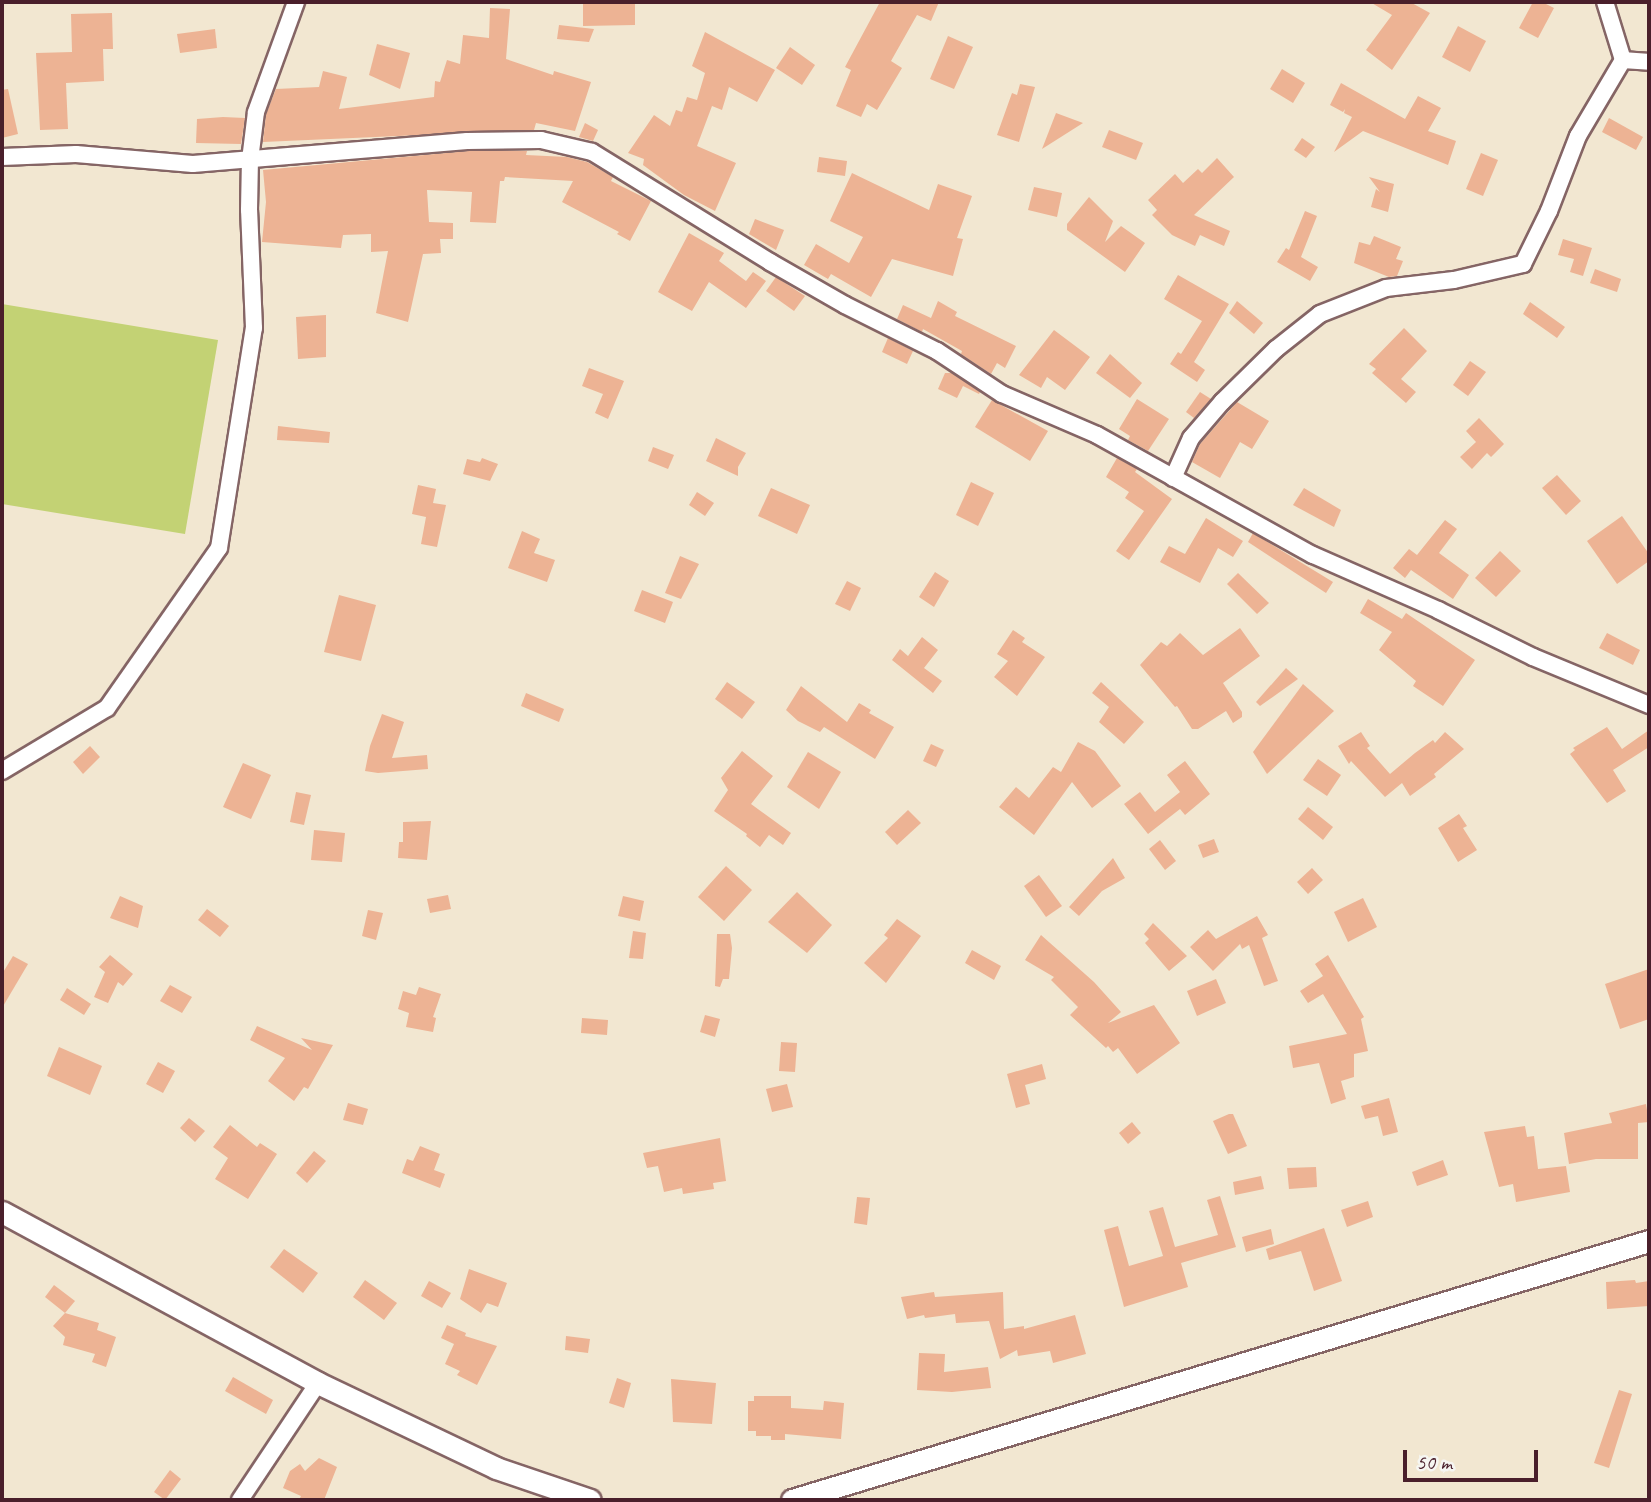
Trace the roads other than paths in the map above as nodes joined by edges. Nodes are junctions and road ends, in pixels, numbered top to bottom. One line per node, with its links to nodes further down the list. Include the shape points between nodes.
1 (296, 2): 6 (street, via 256,112)
2 (1605, 2): 3 (street)
3 (1623, 60): 4 (street); 7 (street, via 1578,136 1523,264 1454,280 1385,288 1320,314 1222,402 1191,438)
4 (1649, 62)
5 (2, 157): 6 (street, via 76,154 193,164)
6 (250, 160): 7 (street, via 467,141 541,140 593,152 770,262 937,351 1002,394 1097,435); 9 (street, via 254,328 219,548 107,708)
7 (1173, 478): 8 (street, via 1313,555)
8 (1649, 705)
9 (2, 772)
10 (2, 1212): 12 (street)
11 (1649, 1241): 15 (street)
12 (318, 1383): 13 (street); 14 (street, via 496,1468)
13 (240, 1500)
14 (590, 1500)
15 (792, 1500)

